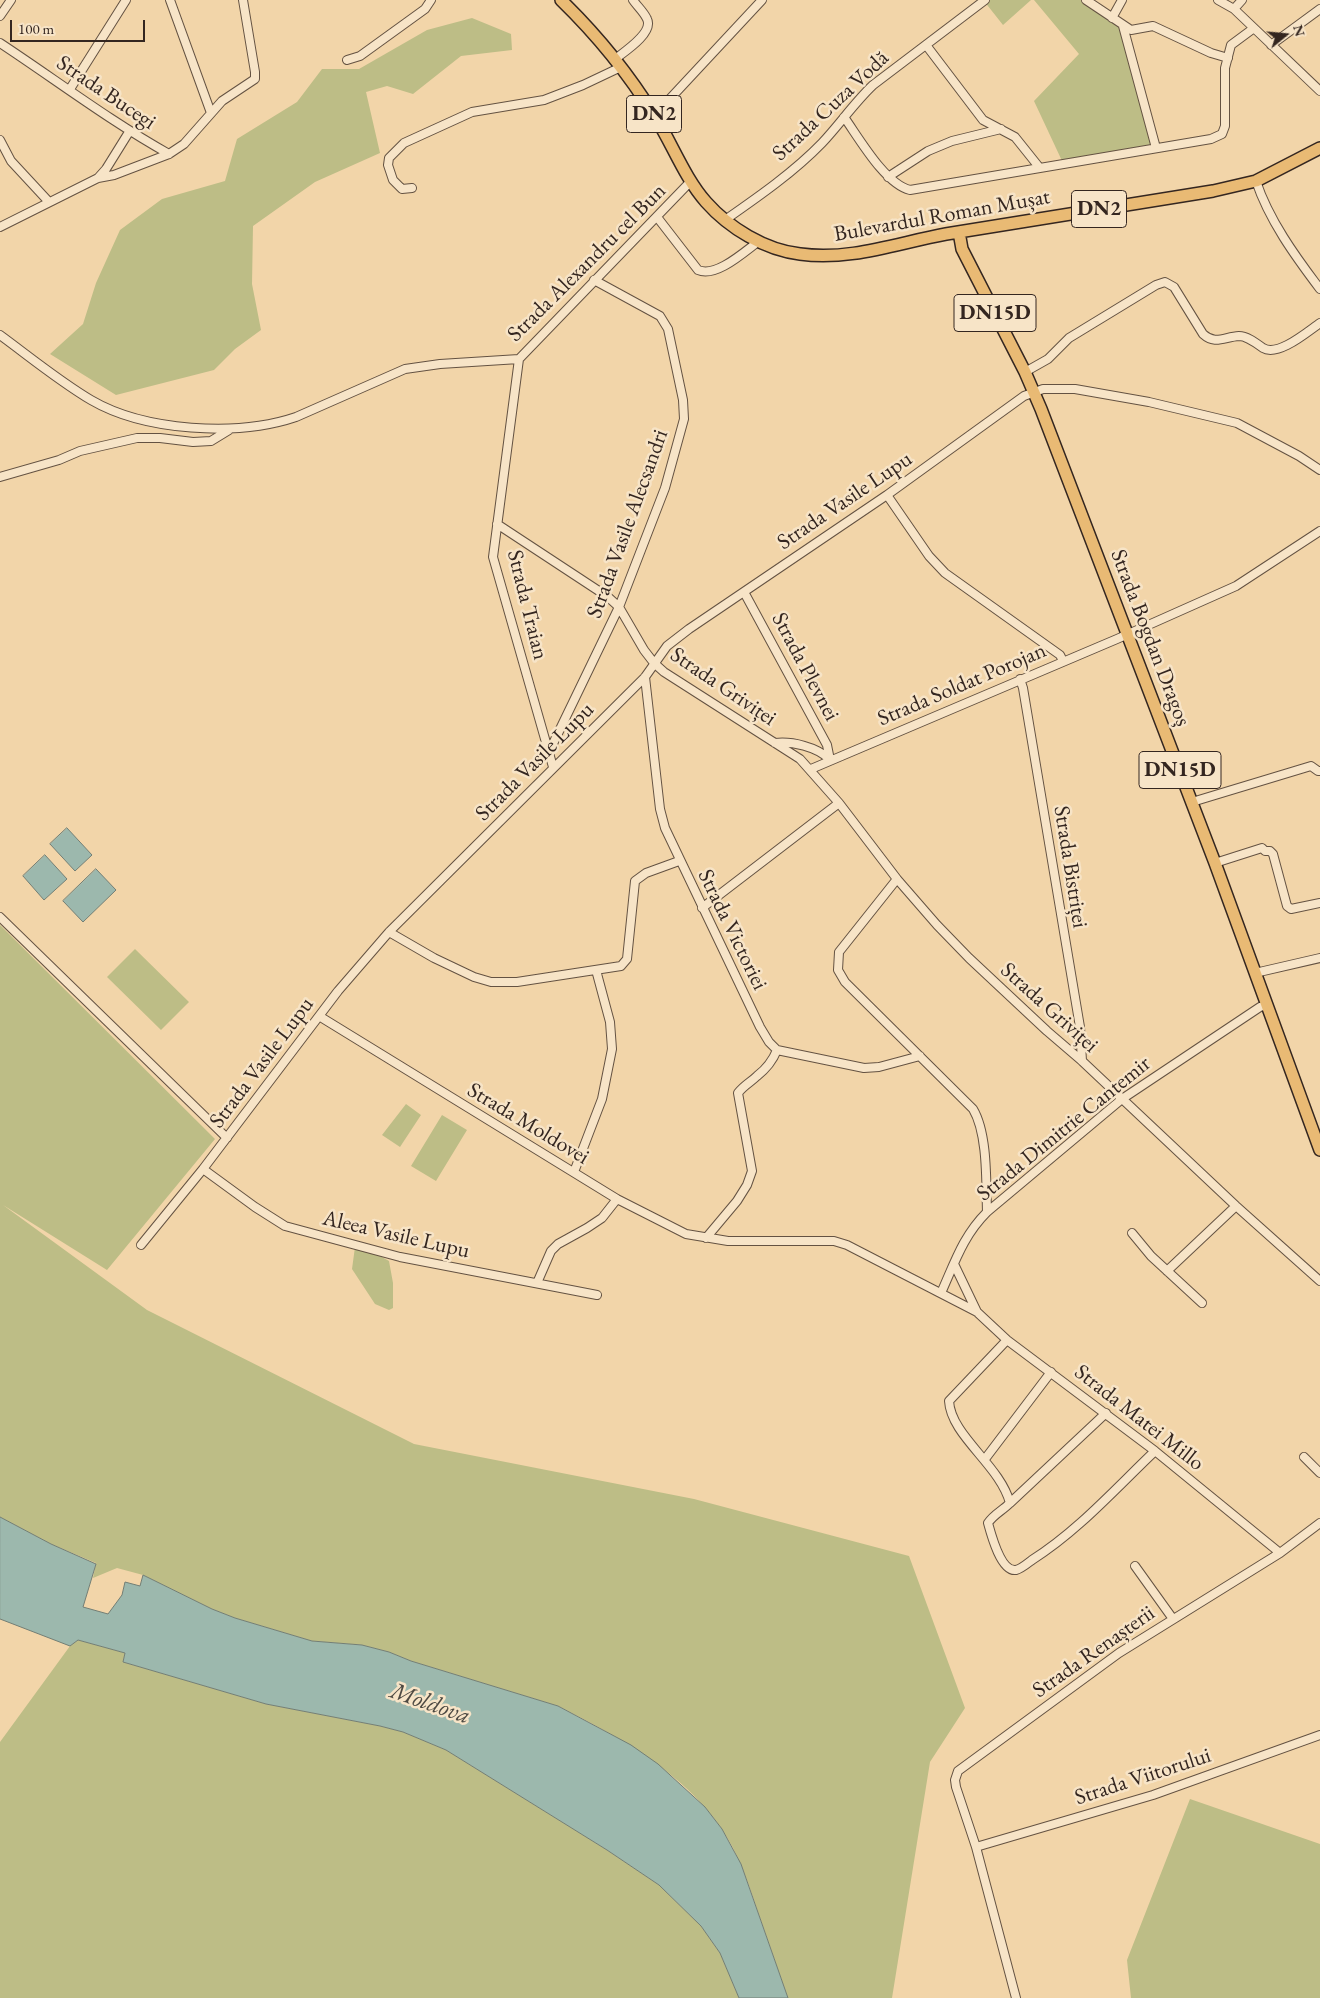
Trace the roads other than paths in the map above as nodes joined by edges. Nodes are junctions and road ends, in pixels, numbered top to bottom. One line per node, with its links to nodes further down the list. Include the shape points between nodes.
1 (10, 0): 16 (street)
2 (126, 0): 26 (street)
3 (170, 0): 29 (street)
4 (243, 0): 29 (street, via 255,79)
5 (431, 0): 24 (street, via 424,9 360,56)
6 (560, 0): 25 (main road, Bulevardul Roman Mușat / DN2)
7 (633, 0): 25 (street, via 649,22 647,29)
8 (762, 0): 28 (street)
9 (985, 0): 21 (street, Strada Cuza Vodă)
10 (1086, 0): 17 (street)
11 (1122, 0): 17 (street)
12 (1218, 0): 14 (street)
13 (1242, 0): 14 (street)
14 (1234, 9): 19 (street)
15 (1320, 9): 22 (street)
16 (0, 16)
17 (1112, 18): 18 (street)
18 (1123, 26): 23 (street, via 1132,30 1153,26); 34 (street)
19 (1254, 28): 22 (street); 23 (street, via 1231,46)
20 (0, 43): 26 (street, Strada Bucegi)
21 (926, 45): 30 (street, Strada Cuza Vodă, via 873,85); 31 (street, via 983,120)
22 (1271, 45): 27 (street)
23 (1228, 58): 34 (street, via 1222,134)
24 (348, 60)
25 (618, 63): 40 (main road, Bulevardul Roman Mușat / DN2, via 654,115); 42 (street, via 583,85 544,100 472,112 404,142 389,158 388,165 393,180 402,189)
26 (70, 89): 32 (street, Strada Bucegi)
27 (1320, 91)
28 (666, 103)
29 (212, 113): 36 (street, via 184,144)
30 (844, 117): 38 (street); 45 (street, Strada Cuza Vodă, via 802,161)
31 (1001, 129): 37 (street, via 1015,137); 38 (street, via 952,141 928,151)
32 (129, 132): 36 (street, Strada Bucegi); 39 (street)
33 (0, 140): 43 (street, via 11,161)
34 (1156, 148): 37 (street)
35 (1320, 148): 41 (main road, Bulevardul Roman Mușat / DN2)
36 (169, 154): 39 (street)
37 (1039, 167): 38 (street, via 910,190 900,188)
38 (888, 177)
39 (98, 178): 43 (street)
40 (692, 181): 44 (street, Strada Alexandru cel Bun); 45 (main road, Bulevardul Roman Mușat / DN2)
41 (1256, 181): 47 (main road, Bulevardul Roman Mușat / DN2); 50 (street, via 1281,232)
42 (412, 188)
43 (49, 202): 46 (street)
44 (657, 217): 48 (street, via 698,270 704,273 728,264); 49 (street, Strada Alexandru cel Bun)
45 (725, 220): 48 (main road, Bulevardul Roman Mușat / DN2)
46 (0, 227)
47 (958, 232): 48 (main road, Bulevardul Roman Mușat / DN2, via 860,253 822,256 778,250); 54 (main road, Strada Bogdan Dragoș / DN15D, via 962,249)
48 (759, 241)
49 (594, 280): 53 (street, Strada Alexandru cel Bun); 63 (street, Strada Vasile Alecsandri, via 660,316 668,329 683,400 684,419 667,481)
50 (1320, 290)
51 (1320, 323): 54 (street, via 1274,350 1267,350 1242,336 1208,339 1174,287 1166,282 1069,338 1048,359)
52 (0, 335): 56 (street, Strada Alexandru cel Bun, via 104,407 156,422)
53 (519, 358): 56 (street, Strada Alexandru cel Bun, via 404,369 296,417 260,427); 60 (street, Strada Traian)
54 (1026, 372): 55 (main road, Strada Bogdan Dragoș / DN15D)
55 (1034, 392): 57 (street, via 1076,389 1237,423); 59 (street, Strada Vasile Lupu); 64 (main road, Strada Bogdan Dragoș / DN15D)
56 (230, 429): 58 (street, via 211,441 137,438 80,451)
57 (1320, 470)
58 (0, 477)
59 (888, 495): 62 (street, Strada Vasile Lupu); 65 (street, via 929,556 945,573 1060,655)
60 (497, 524): 63 (street, Strada Griviței, via 608,596); 70 (street, Strada Traian, via 493,557)
61 (1320, 531): 64 (street, Strada Soldat Porojan, via 1236,586)
62 (744, 592): 66 (street, Strada Vasile Lupu, via 667,646); 71 (street, Strada Plevnei, via 827,745)
63 (619, 607): 66 (street, Strada Griviței); 70 (street, Strada Vasile Alecsandri)
64 (1127, 634): 65 (street, Strada Soldat Porojan); 75 (main road, Strada Bogdan Dragoș / DN15D)
65 (1063, 661): 68 (street, Strada Soldat Porojan)
66 (654, 663): 67 (street, Strada Vasile Lupu); 69 (street, Strada Griviței)
67 (644, 677): 72 (street, Strada Vasile Lupu); 77 (street, Strada Victoriei, via 660,809)
68 (1020, 679): 71 (street, Strada Soldat Porojan); 91 (street, Strada Bistriței, via 1080,1027)
69 (775, 743): 71 (street, Strada Griviței, via 785,742 822,752); 73 (street, Strada Griviței)
70 (549, 752): 72 (street, Strada Traian)
71 (830, 760): 73 (street, Strada Soldat Porojan)
72 (553, 767): 83 (street, Strada Vasile Lupu)
73 (810, 769): 76 (street, Strada Griviței)
74 (1320, 771): 75 (street, via 1311,766)
75 (1192, 802): 78 (main road, Strada Bogdan Dragoș / DN15D)
76 (839, 803): 79 (street, Strada Griviței); 81 (street)
77 (679, 861): 81 (street, Strada Victoriei); 85 (street, via 646,873 635,881 627,959 621,966)
78 (1215, 863): 80 (street, via 1262,848 1270,851 1287,906 1291,909); 86 (main road, Strada Bogdan Dragoș / DN15D)
79 (897, 879): 90 (street, via 838,952 838,970 845,982); 91 (street, Strada Griviței, via 969,958)
80 (1320, 903)
81 (702, 908): 89 (street, Strada Victoriei, via 760,1027)
82 (0, 917): 93 (street)
83 (389, 932): 85 (street, via 434,958 491,982 517,982); 88 (street, Strada Vasile Lupu)
84 (1320, 958): 86 (street)
85 (596, 970): 96 (street, via 610,1022 612,1050 602,1099)
86 (1255, 972): 87 (main road, Strada Bogdan Dragoș / DN15D)
87 (1266, 1004): 92 (street, Strada Dimitrie Cantemir); 94 (main road, Strada Bogdan Dragoș / DN15D)
88 (319, 1016): 93 (street, Strada Vasile Lupu); 96 (street, Strada Moldovei)
89 (777, 1050): 90 (street, via 864,1068); 101 (street, via 773,1060 738,1092 752,1171 737,1201)
90 (920, 1056): 99 (street, via 968,1102 978,1118 983,1138)
91 (1082, 1061): 92 (street, Strada Griviței)
92 (1122, 1099): 98 (street, Strada Griviței); 99 (street, Strada Dimitrie Cantemir)
93 (227, 1138): 95 (street, Strada Vasile Lupu)
94 (1320, 1150)
95 (203, 1169): 103 (street, Strada Vasile Lupu); 107 (street, Aleea Vasile Lupu, via 285,1226 400,1257)
96 (574, 1172): 97 (street, Strada Moldovei)
97 (617, 1199): 101 (street, Strada Moldovei, via 686,1234); 107 (street, via 602,1218 551,1251)
98 (1236, 1206): 105 (street); 106 (street, Strada Griviței)
99 (987, 1212): 104 (street, Strada Dimitrie Cantemir, via 969,1233)
100 (1132, 1233): 105 (street)
101 (706, 1238): 102 (street, Strada Moldovei)
102 (728, 1241): 108 (street, Strada Matei Millo, via 834,1241)
103 (141, 1245)
104 (954, 1264): 108 (street, Strada Dimitrie Cantemir); 111 (street, Strada Matei Millo)
105 (1167, 1271): 110 (street)
106 (1320, 1281)
107 (537, 1283): 109 (street, Aleea Vasile Lupu)
108 (941, 1293): 111 (street, Strada Matei Millo)
109 (597, 1295)
110 (1202, 1303)
111 (977, 1312): 112 (street, Strada Matei Millo)
112 (1007, 1340): 113 (street, Strada Matei Millo); 117 (street, via 949,1401 954,1422)
113 (1051, 1372): 114 (street, Strada Matei Millo); 117 (street)
114 (1106, 1413): 115 (street, Strada Matei Millo); 119 (street)
115 (1155, 1451): 119 (street, via 1067,1534 1016,1570 1009,1568 1000,1558 988,1523); 121 (street, Strada Matei Millo)
116 (1304, 1458): 118 (street)
117 (985, 1459): 119 (street)
118 (1320, 1473)
119 (1010, 1503)
120 (1320, 1523): 121 (street, Strada Renașterii)
121 (1280, 1553): 123 (street, Strada Renașterii)
122 (1135, 1566): 123 (street)
123 (1173, 1619): 125 (street, Strada Renașterii, via 1118,1653 958,1771 956,1787)
124 (1320, 1735): 125 (street, Strada Viitorului, via 1153,1795)
125 (976, 1846): 126 (street, Strada Renașterii)
126 (1016, 1998)

